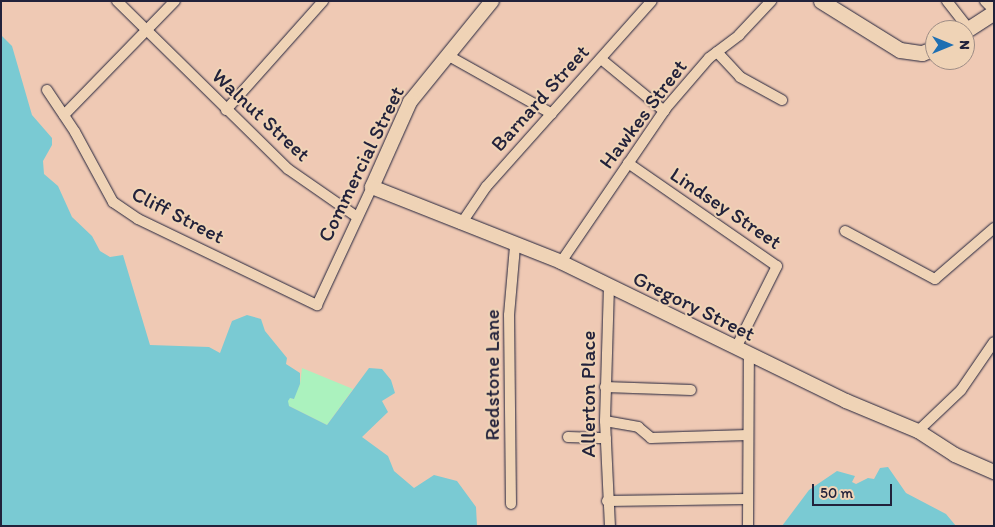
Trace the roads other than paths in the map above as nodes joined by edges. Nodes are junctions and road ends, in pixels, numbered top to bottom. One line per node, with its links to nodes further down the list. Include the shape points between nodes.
1 (118, 1): 13 (street, Walnut Street)
2 (175, 1): 13 (street)
3 (323, 1): 20 (street)
4 (492, 1): 16 (street, Commercial Street)
5 (652, 1): 17 (street, Barnard Street)
6 (771, 1): 14 (street, Hawkes Street, via 739,35)
7 (821, 1): 15 (main road, via 900,50)
8 (947, 1): 11 (street)
9 (986, 1): 10 (street)
10 (994, 11): 12 (main road)
11 (960, 20)
12 (975, 24)
13 (147, 33): 20 (street, Walnut Street); 23 (street)
14 (717, 52): 19 (street, via 740,77); 21 (street, Hawkes Street)
15 (925, 52)
16 (447, 55): 22 (street); 25 (street, Commercial Street, via 410,102)
17 (601, 58): 21 (street); 22 (street, Barnard Street)
18 (47, 90): 23 (street, Cliff Street)
19 (782, 100)
20 (226, 110): 26 (street, Walnut Street, via 288,169)
21 (664, 111): 24 (street, Hawkes Street)
22 (552, 114): 27 (street, Barnard Street, via 486,187)
23 (64, 115): 33 (street, Cliff Street, via 113,202 138,220)
24 (628, 164): 31 (street, Hawkes Street); 35 (street, Lindsey Street, via 777,266)
25 (372, 187): 26 (street, Commercial Street); 27 (street, Gregory Street)
26 (357, 217): 33 (street, Commercial Street)
27 (461, 224): 30 (street, Gregory Street)
28 (994, 228): 29 (street, via 935,279)
29 (844, 231)
30 (515, 246): 31 (street, Gregory Street); 46 (street, Redstone Lane, via 510,315)
31 (561, 262): 32 (street, Gregory Street)
32 (609, 286): 35 (street, Gregory Street); 36 (street, Allerton Place)
33 (317, 305)
34 (994, 342): 39 (street, via 961,390)
35 (742, 351): 39 (street, Gregory Street); 40 (street)
36 (605, 387): 37 (street); 38 (street, Allerton Place)
37 (691, 390)
38 (605, 421): 40 (street, via 638,427 650,438); 42 (street, Allerton Place)
39 (918, 430): 43 (street, Gregory Street, via 954,455)
40 (748, 435): 44 (street)
41 (568, 437): 42 (street)
42 (606, 438): 45 (street, Allerton Place)
43 (994, 472)
44 (748, 499): 45 (street); 48 (street)
45 (608, 501): 47 (street, Allerton Place)
46 (510, 504)
47 (610, 526)
48 (748, 526)

